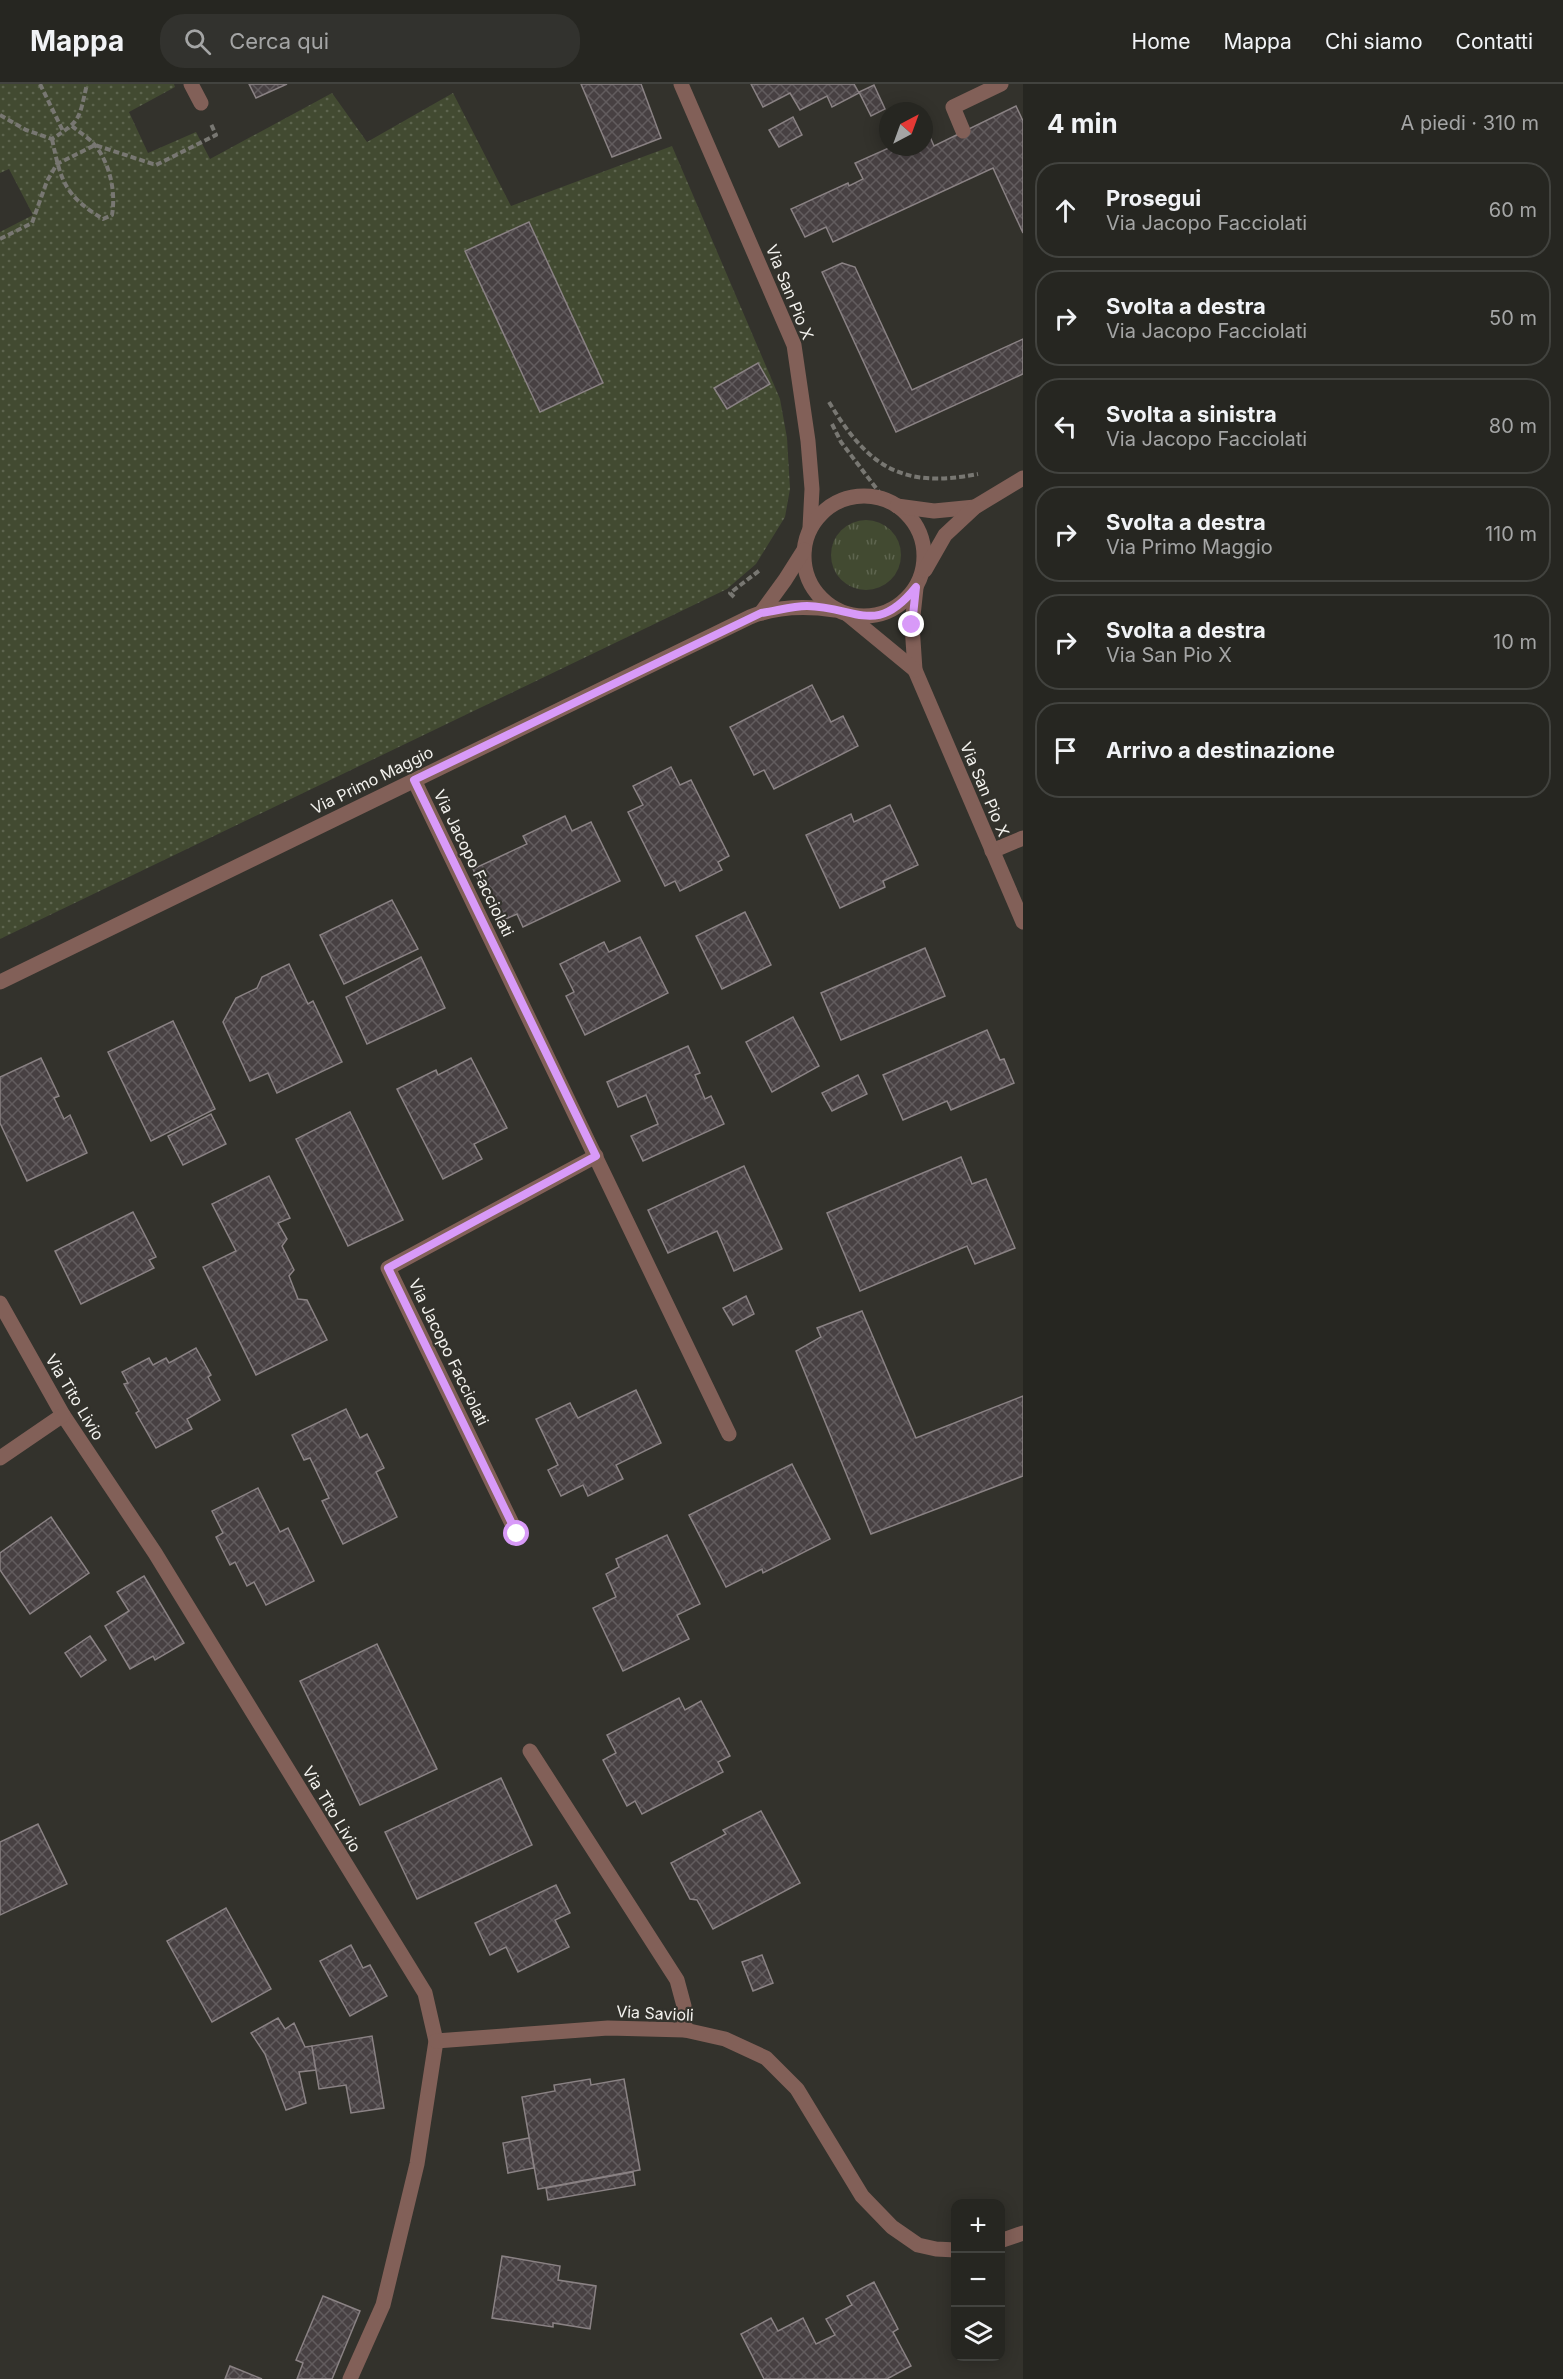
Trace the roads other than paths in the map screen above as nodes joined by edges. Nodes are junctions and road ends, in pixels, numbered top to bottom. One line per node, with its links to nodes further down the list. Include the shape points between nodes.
1 (191, 84): 4 (street)
2 (681, 84): 9 (street, Via San Pio X, via 794,345 809,450)
3 (1001, 84): 5 (street, via 953,106)
4 (201, 103)
5 (963, 131)
6 (1023, 478): 8 (street, Via Primo Maggio)
7 (891, 503): 8 (street, Via Primo Maggio, via 934,511); 9 (street, Via Primo Maggio, via 864,495 842,499 824,511); 11 (street, via 916,525 924,549)
8 (975, 507): 11 (street, Via Primo Maggio, via 945,535)
9 (810, 528): 10 (street, Via Primo Maggio)
10 (804, 550): 12 (street, Via Primo Maggio, via 804,568 811,586); 13 (street, Via Primo Maggio)
11 (919, 581): 12 (street, Via Primo Maggio, via 904,602 886,613 867,617); 14 (street, Via San Pio X, via 912,625)
12 (841, 612): 13 (street, Via Primo Maggio, via 806,606); 14 (street, Via San Pio X)
13 (756, 615): 15 (street, Via Primo Maggio)
14 (915, 670): 17 (street, Via San Pio X)
15 (414, 780): 19 (street, Via Primo Maggio); 20 (street, Via Jacopo Facciolati)
16 (1023, 838): 17 (street)
17 (992, 851): 18 (street, Via San Pio X)
18 (1023, 922)
19 (0, 982)
20 (596, 1156): 23 (street, Via Jacopo Facciolati); 25 (street, Via Jacopo Facciolati, via 388,1268)
21 (0, 1303): 22 (street, Via Tito Livio)
22 (63, 1415): 24 (street); 28 (street, Via Tito Livio, via 155,1553 424,1993)
23 (729, 1434)
24 (0, 1458)
25 (517, 1534)
26 (530, 1751): 27 (street, via 677,1980)
27 (685, 2030): 28 (street, Via Savioli, via 608,2028); 31 (street, Via Savioli, via 725,2039 766,2058 797,2089 862,2196 891,2227 918,2245)
28 (436, 2041): 32 (street, Via Tito Livio, via 417,2164 382,2305)
29 (1023, 2234): 30 (street)
30 (1005, 2239)
31 (951, 2250)
32 (350, 2379)

